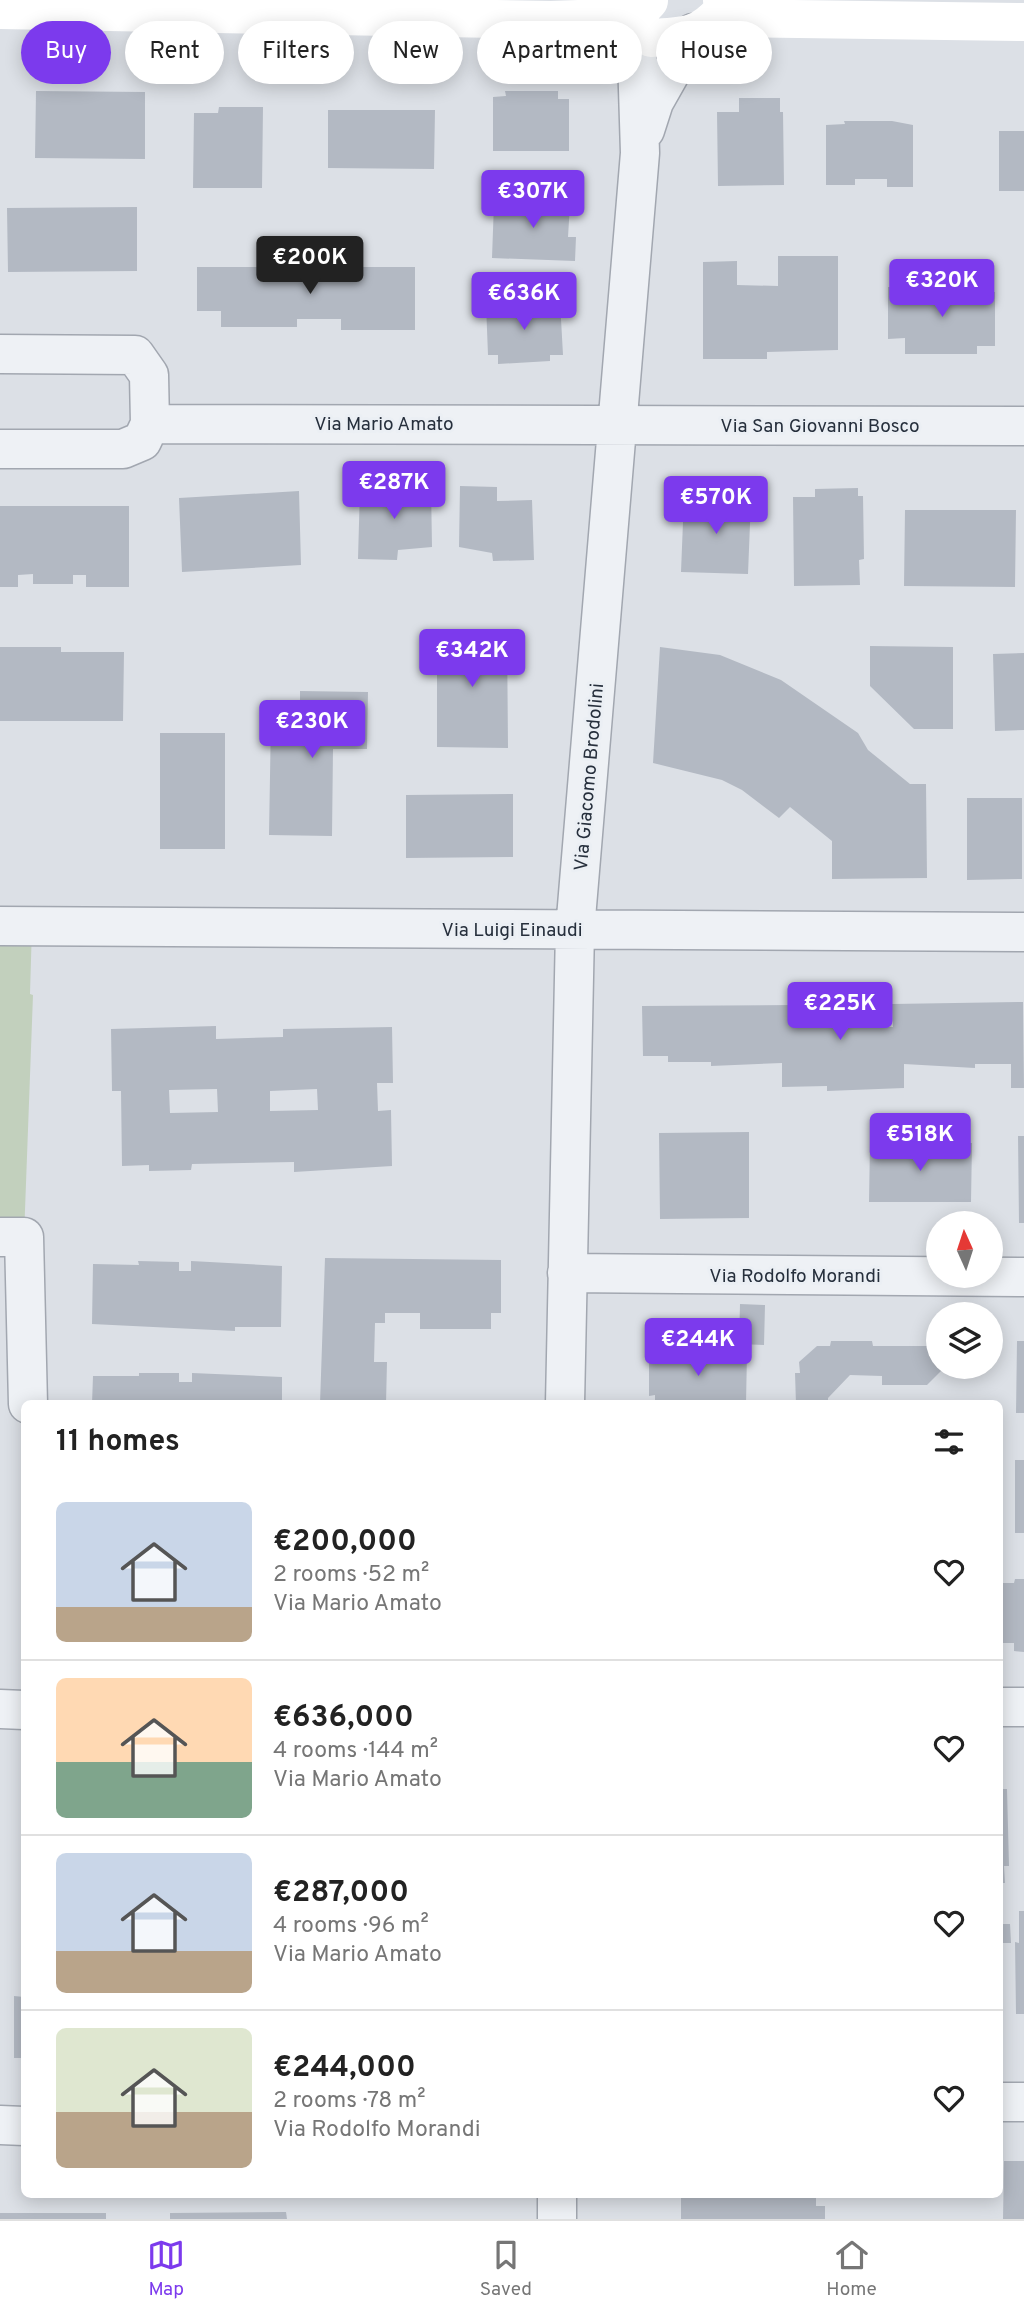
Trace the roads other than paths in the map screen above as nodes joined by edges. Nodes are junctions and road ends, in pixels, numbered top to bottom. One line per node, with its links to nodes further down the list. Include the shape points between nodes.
1 (116, 6): 2 (street); 3 (street, via 551,20)
2 (0, 10)
3 (640, 14): 4 (street, via 651,38); 6 (street)
4 (710, 17): 5 (street); 6 (street, via 653,102)
5 (1024, 22)
6 (640, 153): 8 (street, Via Giacomo Brodolini)
7 (0, 355): 9 (street, via 135,355 149,374)
8 (617, 423): 9 (street, Via Mario Amato); 10 (street, Via San Giovanni Bosco); 13 (street, Via Giacomo Brodolini)
9 (150, 424): 11 (street, via 142,441 122,449)
10 (1024, 426)
11 (0, 449)
12 (0, 926): 13 (street, Via Luigi Einaudi)
13 (575, 930): 14 (street, Via Luigi Einaudi); 16 (street, Via Giacomo Brodolini)
14 (1024, 932)
15 (0, 1237): 18 (street, via 24,1237)
16 (567, 1273): 17 (street, Via Rodolfo Morandi); 19 (street, Via Giacomo Brodolini)
17 (1024, 1277)
18 (28, 1400)
19 (565, 1400)
20 (1003, 1707): 21 (street)
21 (1024, 1707)
22 (0, 1709): 23 (street)
23 (21, 1710)
24 (1003, 2102): 25 (street)
25 (1024, 2102)
26 (0, 2125): 27 (street)
27 (21, 2126)
28 (557, 2198): 29 (street)
29 (557, 2219)

